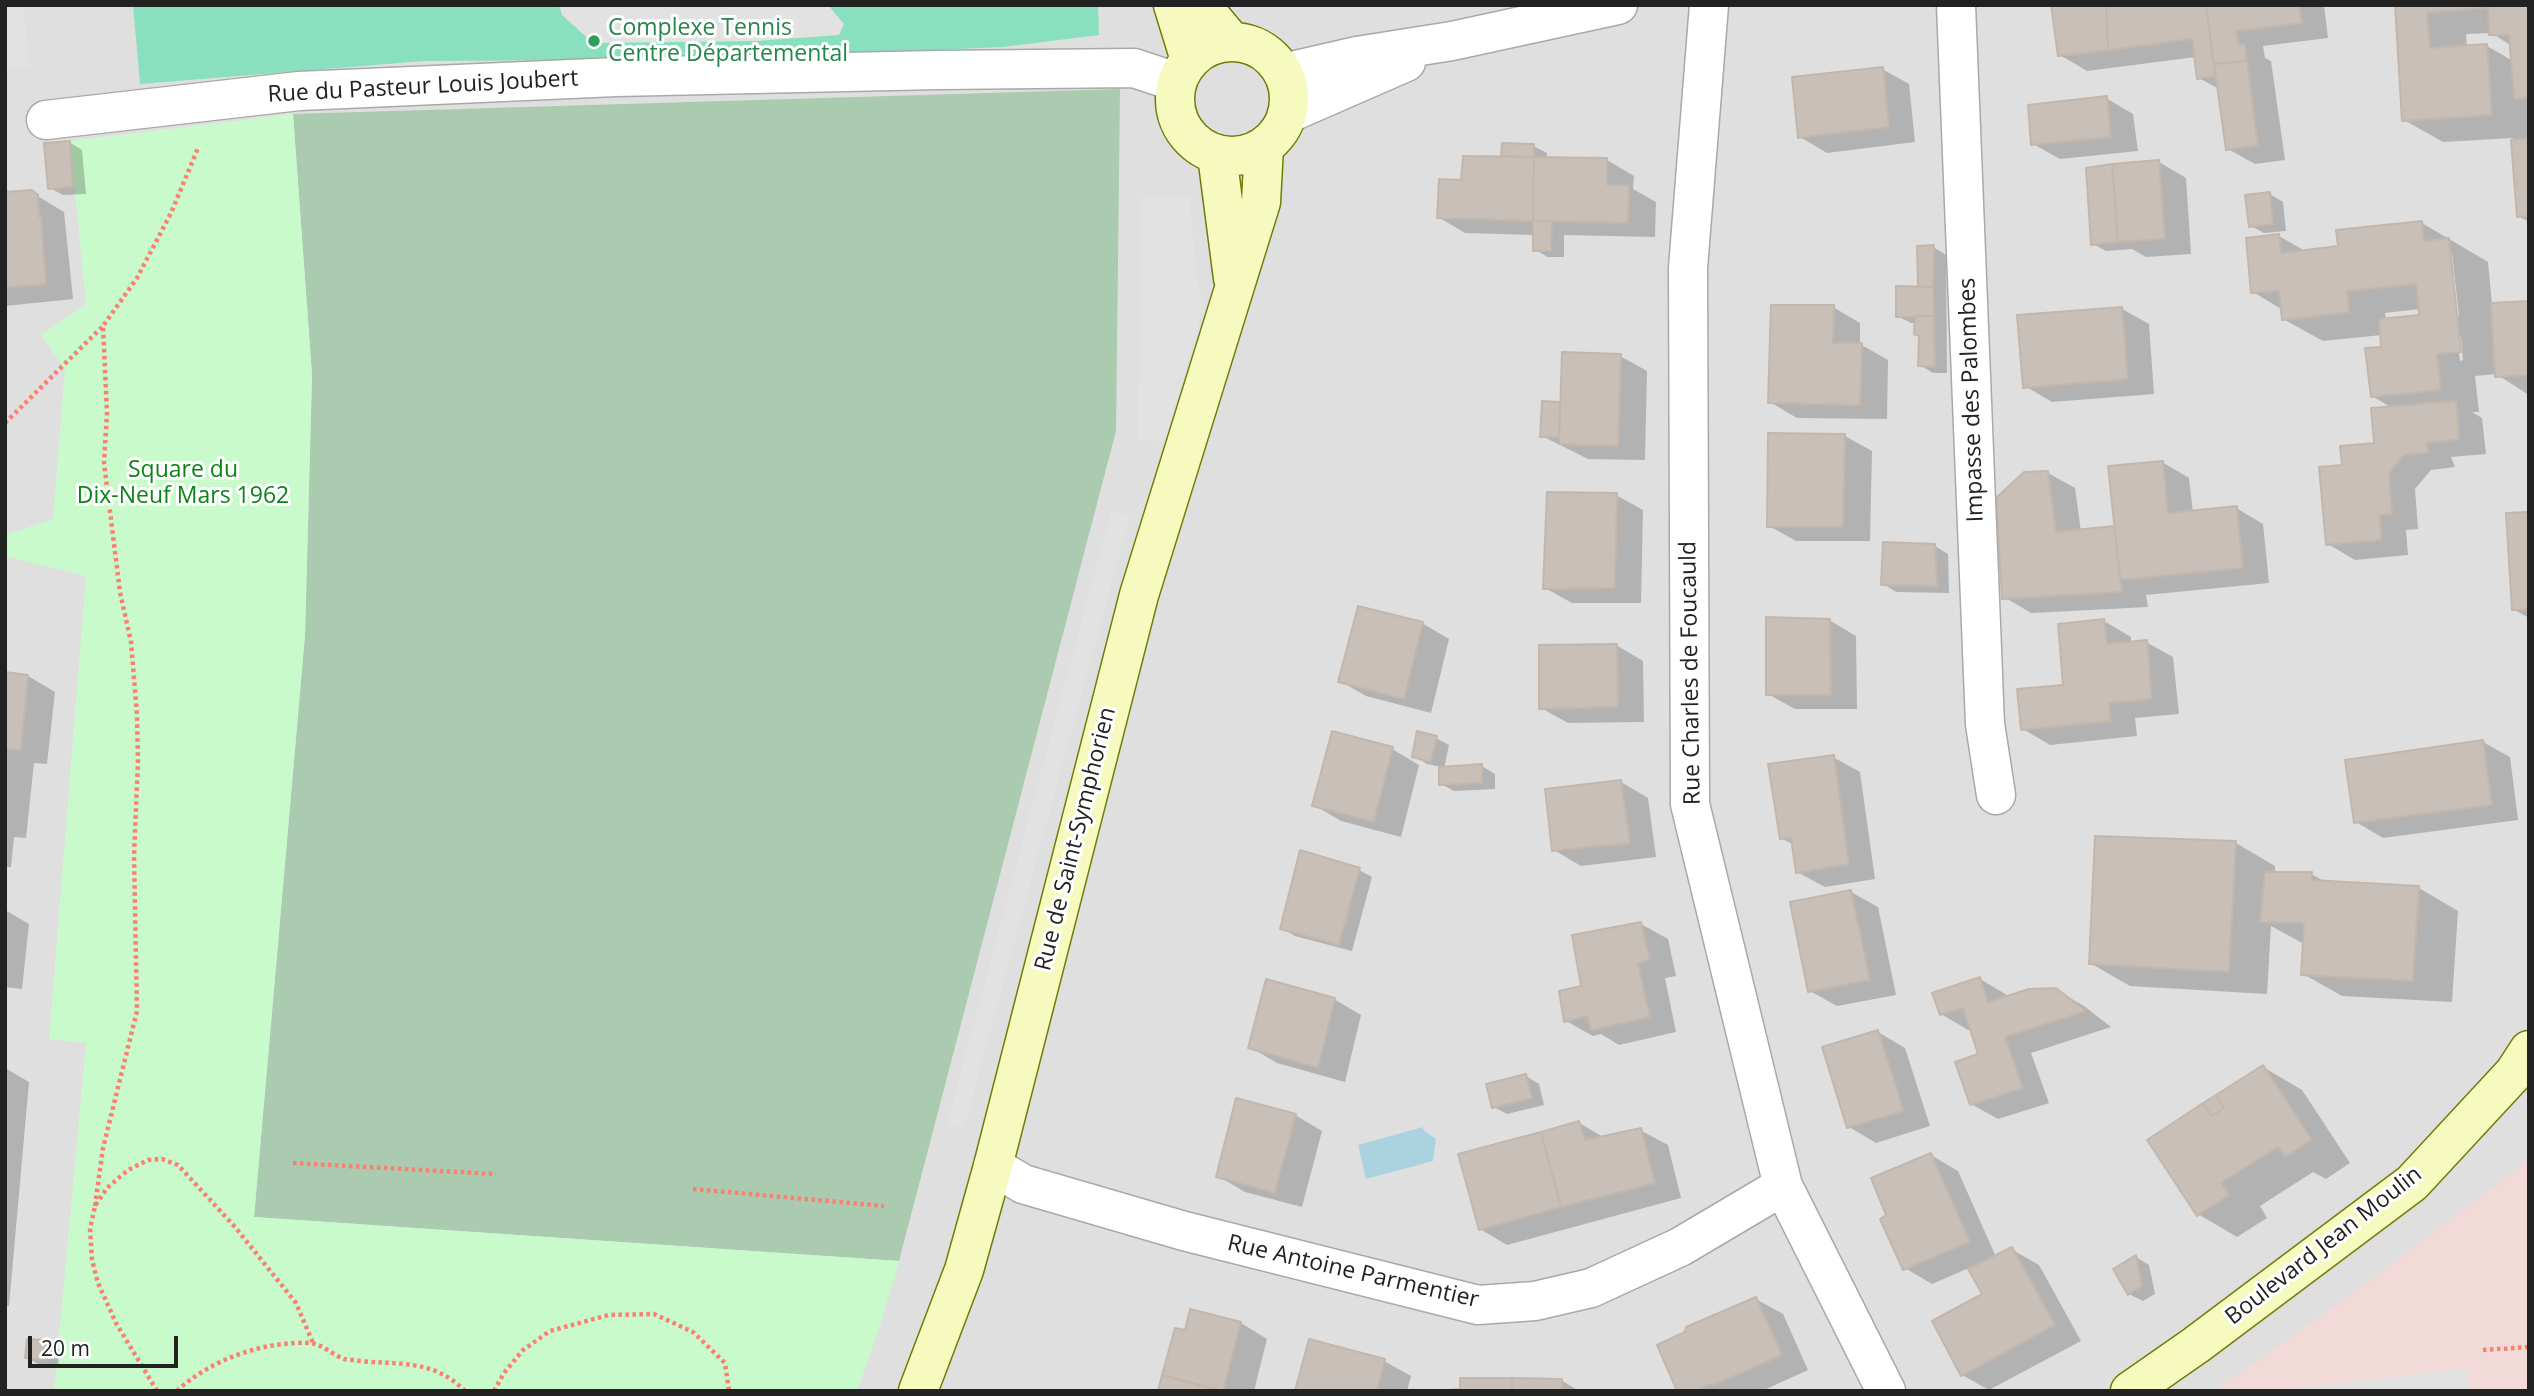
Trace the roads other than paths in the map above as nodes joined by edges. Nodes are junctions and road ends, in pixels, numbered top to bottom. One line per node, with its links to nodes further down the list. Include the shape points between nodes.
1 (1174, 5): 8 (street)
2 (1201, 5): 7 (street)
3 (1618, 5): 6 (street)
4 (1709, 5): 18 (street, Rue Charles de Foucauld, via 1688,268 1690,804)
5 (1956, 5): 15 (street, Impasse des Palombes, via 1985,724)
6 (1452, 41): 9 (street); 10 (street)
7 (1232, 42): 8 (street, via 1202,49); 9 (street, via 1262,50)
8 (1183, 71): 11 (street, Rue du Pasteur Louis Joubert, via 938,70 509,81 299,91); 13 (street, via 1174,100 1177,119 1200,148)
9 (1283, 73): 10 (street, via 1288,87)
10 (1287, 114): 12 (street, via 1275,138)
11 (46, 120)
12 (1264, 147): 13 (street, via 1249,155); 14 (street, Rue de Saint-Symphorien, via 1261,202)
13 (1217, 155): 14 (street, Rue de Saint-Symphorien)
14 (1234, 287): 17 (street, Rue de Saint-Symphorien, via 1139,595)
15 (1996, 794)
16 (2529, 1050): 21 (street, Boulevard Jean Moulin, via 2514,1073 2412,1183)
17 (993, 1166): 18 (street, Rue Antoine Parmentier, via 1023,1184 1184,1231 1478,1305 1535,1301 1591,1288 1680,1247); 19 (street, Rue de Saint-Symphorien, via 964,1270)
18 (1783, 1186): 20 (street, Rue Charles de Foucauld)
19 (918, 1391)
20 (1886, 1391)
21 (2130, 1391)

